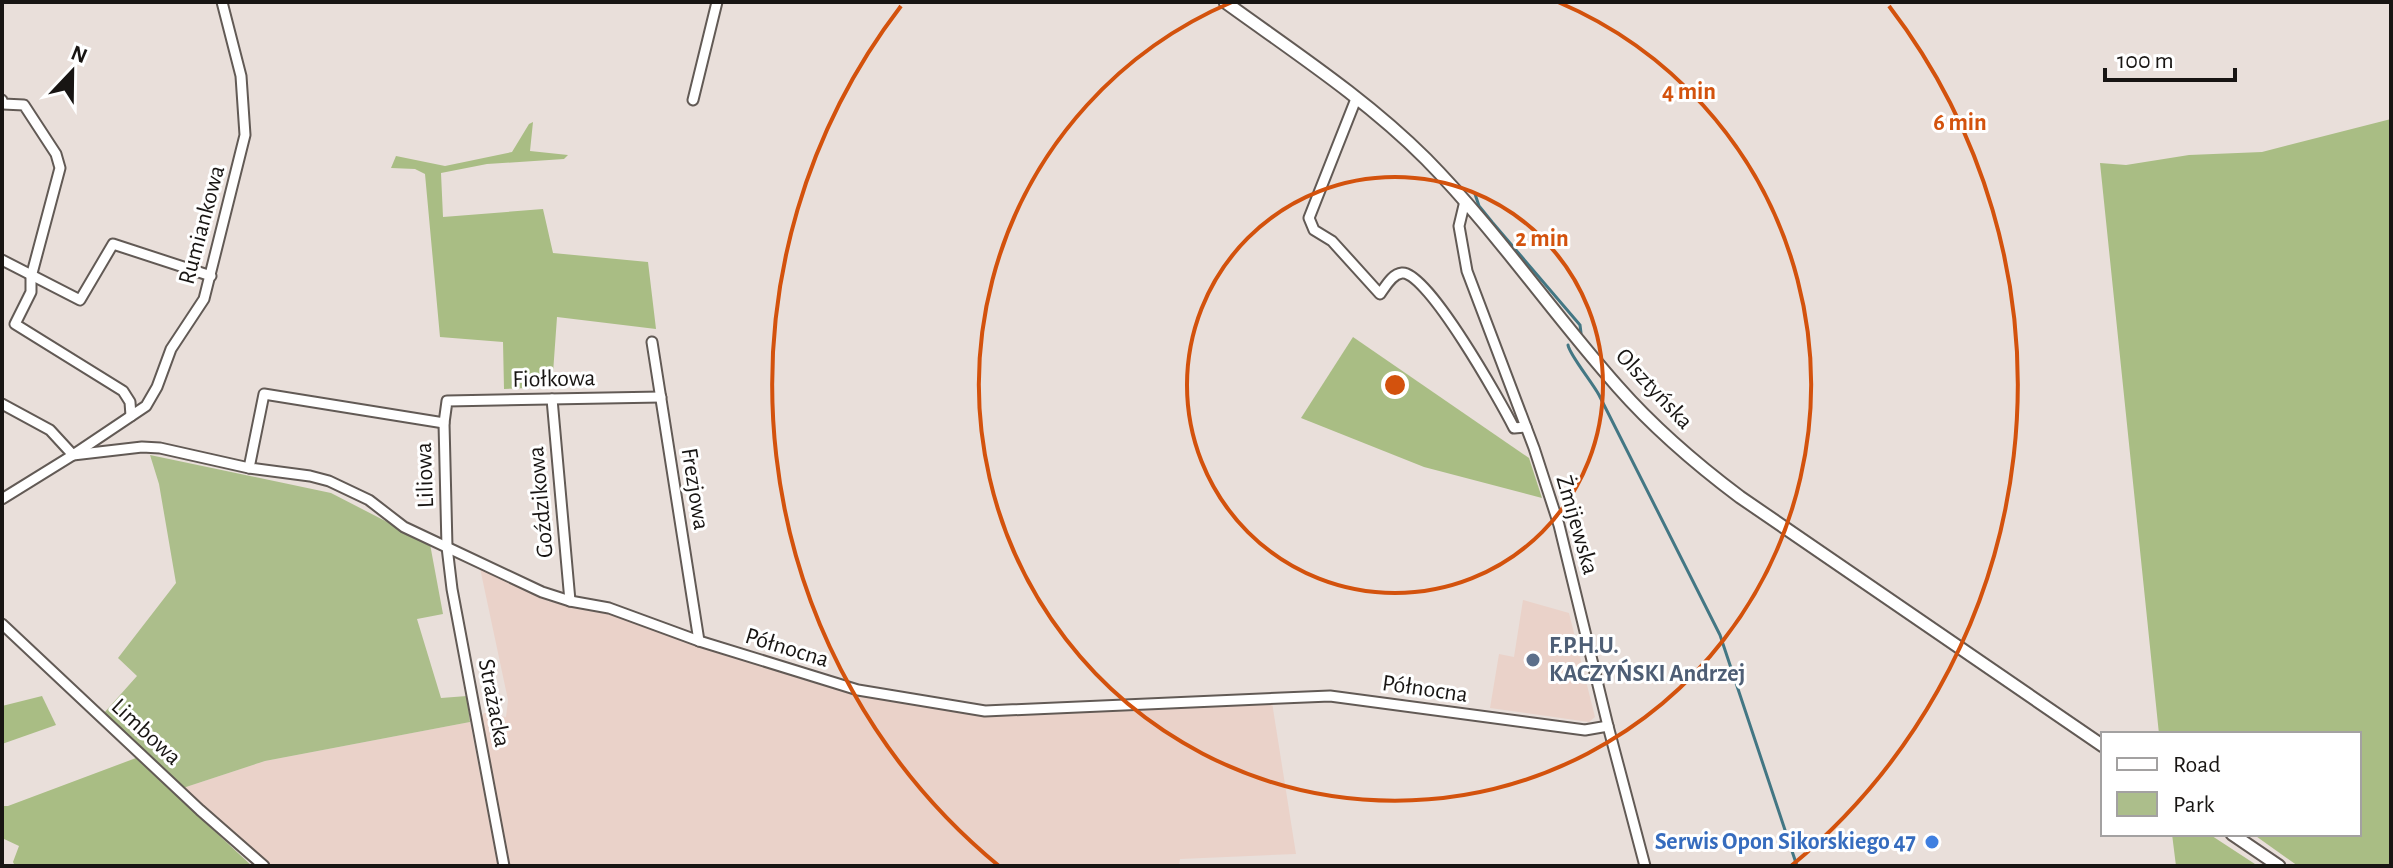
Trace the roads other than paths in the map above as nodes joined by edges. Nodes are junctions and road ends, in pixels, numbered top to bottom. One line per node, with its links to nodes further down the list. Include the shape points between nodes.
1 (222, 2): 9 (street, Rumiankowa, via 241,76 245,135)
2 (717, 2): 6 (street)
3 (1225, 2): 4 (street, Olsztyńska)
4 (1356, 99): 7 (street, Olsztyńska); 18 (street, via 1309,218 1314,230 1332,241 1380,294 1393,277 1411,274 1465,342 1514,428)
5 (2, 100): 10 (street, via 24,105 60,168)
6 (693, 100)
7 (1465, 201): 18 (street, Żmijewska, via 1459,226 1467,271); 27 (street, Olsztyńska, via 1616,385 1693,461)
8 (2, 260): 10 (street)
9 (211, 276): 10 (street, via 113,244 80,300); 16 (street, Rumiankowa, via 152,396)
10 (31, 277): 16 (street, via 31,292 15,324 123,391)
11 (652, 342): 12 (street, Frezjowa)
12 (661, 397): 13 (street, Fiołkowa); 25 (street, Frezjowa)
13 (552, 399): 14 (street, Fiołkowa); 23 (street, Goździkowa)
14 (447, 401): 17 (street, Liliowa)
15 (2, 404): 19 (street, via 50,430)
16 (131, 416): 19 (street, Rumiankowa)
17 (444, 423): 20 (street, via 264,394); 22 (street, Liliowa)
18 (1526, 427): 26 (street, Żmijewska, via 1559,525)
19 (73, 455): 20 (street, Północna, via 160,448); 21 (street, Północna)
20 (249, 468): 22 (street, Północna, via 329,481)
21 (2, 499)
22 (447, 547): 23 (street, Północna); 30 (street, Strażacka)
23 (570, 601): 25 (street, Północna, via 609,608)
24 (2, 624): 29 (street, Limbowa)
25 (699, 641): 26 (street, Północna, via 847,688 985,711 1330,696 1585,730)
26 (1608, 726): 31 (street, Żmijewska)
27 (2101, 745)
28 (2235, 836): 32 (street)
29 (264, 866)
30 (504, 866)
31 (1645, 866)
32 (2279, 866)

